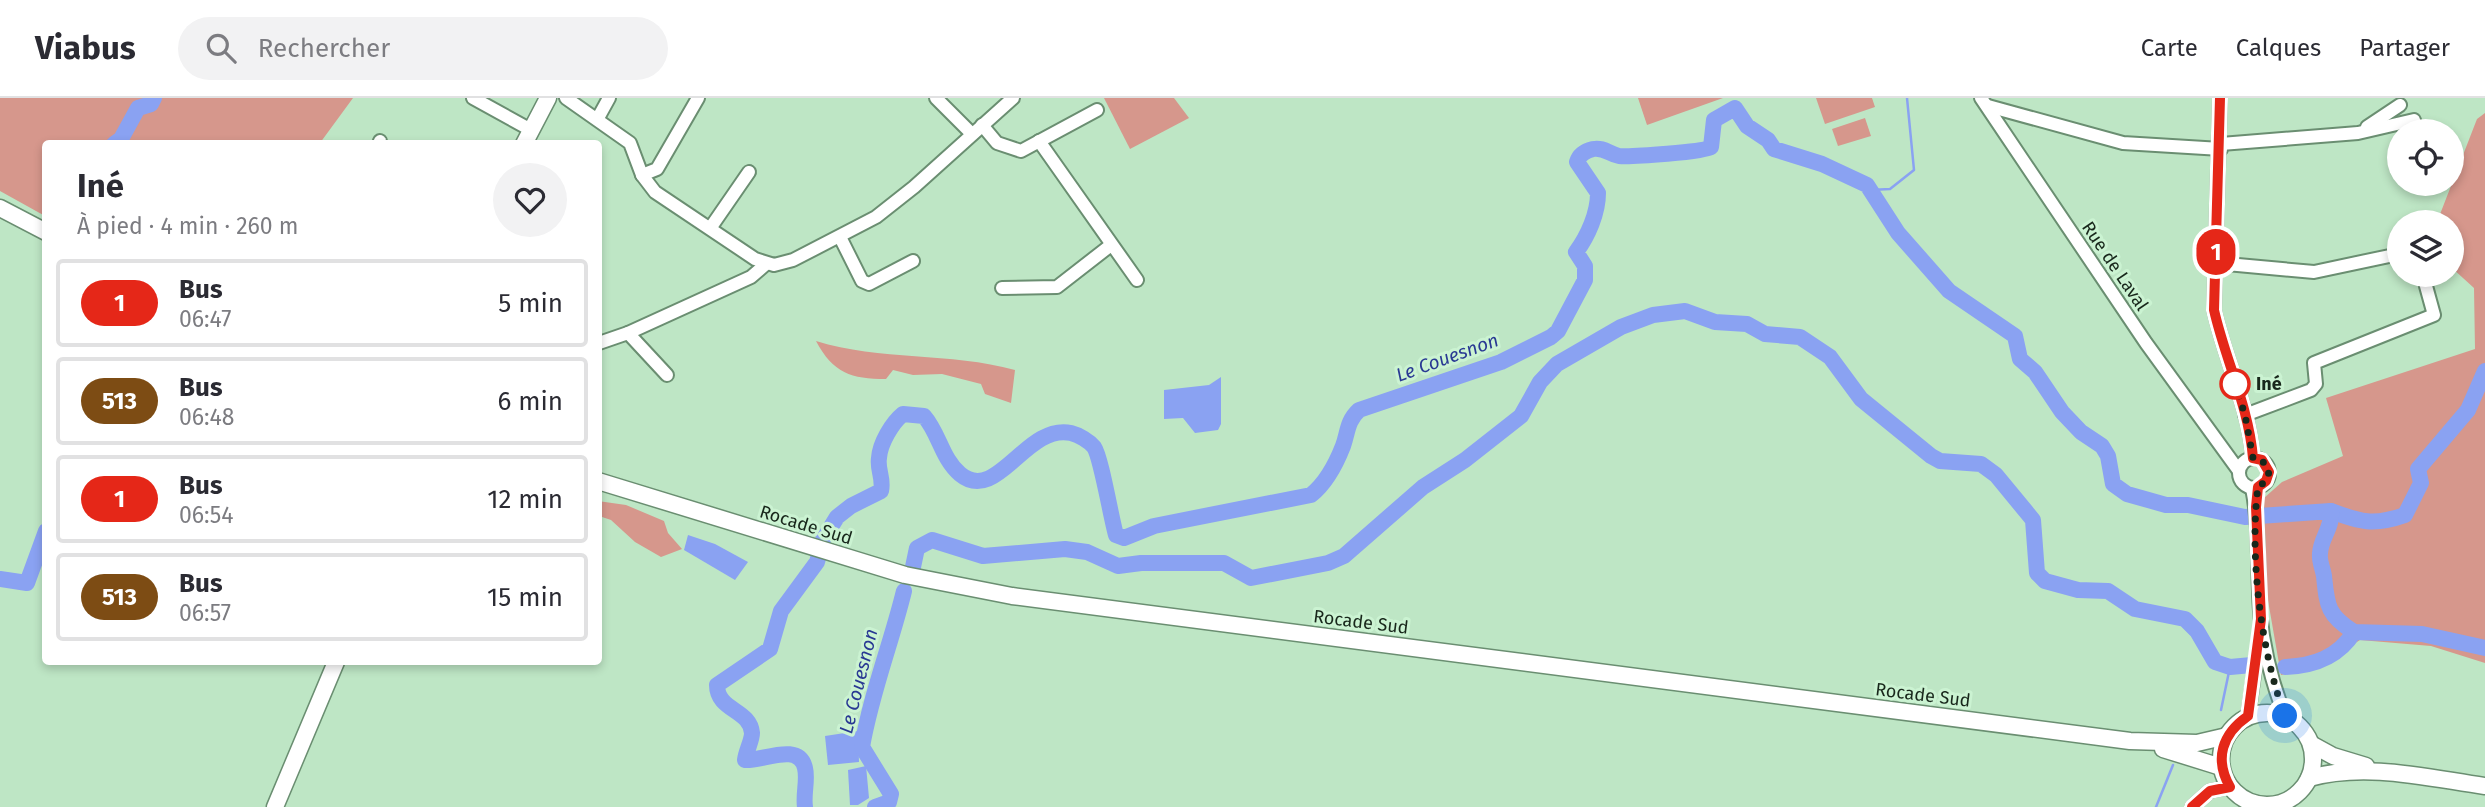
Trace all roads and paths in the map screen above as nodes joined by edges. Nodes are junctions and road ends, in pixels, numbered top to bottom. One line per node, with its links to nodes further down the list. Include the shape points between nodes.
1 (473, 98): 17 (street)
2 (548, 98): 17 (main road)
3 (566, 98): 12 (street)
4 (609, 98): 12 (street)
5 (698, 98): 21 (street, via 657,169)
6 (936, 98): 15 (street)
7 (1013, 98): 13 (street)
8 (2220, 98): 19 (street)
9 (1985, 101): 19 (street, via 2123,143); 38 (street, Rue de Laval, via 2208,432 2224,451)
10 (2400, 105): 16 (street)
11 (1097, 110): 18 (street)
12 (598, 118): 21 (street, via 630,143)
13 (982, 125): 15 (street); 18 (street, via 997,143 1021,151)
14 (2387, 127): 16 (street)
15 (972, 134): 25 (street, via 876,217)
16 (2358, 134): 19 (street)
17 (528, 137)
18 (1039, 141): 26 (street)
19 (2221, 147): 29 (street)
20 (749, 172): 23 (street)
21 (642, 176): 23 (street, via 655,192)
22 (0, 208): 24 (main road)
23 (710, 227): 30 (street)
24 (42, 230)
25 (840, 237): 28 (street, via 862,281 869,284); 30 (street, via 783,264)
26 (1111, 245): 31 (street); 33 (street, via 1057,287)
27 (2387, 257): 29 (street, via 2315,272)
28 (913, 261)
29 (2216, 263): 37 (street, via 2214,310)
30 (766, 264): 34 (street, via 751,277)
31 (1137, 280)
32 (2426, 287): 37 (street, via 2434,315 2314,363 2316,384 2311,390)
33 (1002, 288)
34 (628, 333): 35 (street); 36 (street)
35 (602, 342)
36 (667, 375)
37 (2245, 415): 38 (street)
38 (2245, 463): 40 (street, via 2240,480); 40 (street, via 2262,460 2268,468 2266,481)
39 (602, 482): 46 (main road, Rocade Sud, via 905,575 1012,596)
40 (2255, 487): 41 (street)
41 (2261, 619): 43 (street); 44 (street)
42 (334, 665): 55 (main road)
43 (2248, 716): 44 (main road); 45 (main road)
44 (2285, 716): 47 (main road, via 2301,727)
45 (2227, 736): 46 (main road, Rocade Sud, via 2197,743); 48 (main road)
46 (2130, 741): 48 (main road, Rocade Sud)
47 (2311, 744): 49 (main road); 50 (main road)
48 (2221, 767): 52 (main road)
49 (2388, 773): 50 (main road, via 2336,771); 51 (main road)
50 (2309, 778): 53 (main road)
51 (2485, 786)
52 (2230, 787): 54 (main road); 56 (street, via 2210,791)
53 (2287, 803): 54 (main road)
54 (2252, 804)
55 (275, 807)
56 (2192, 807)

